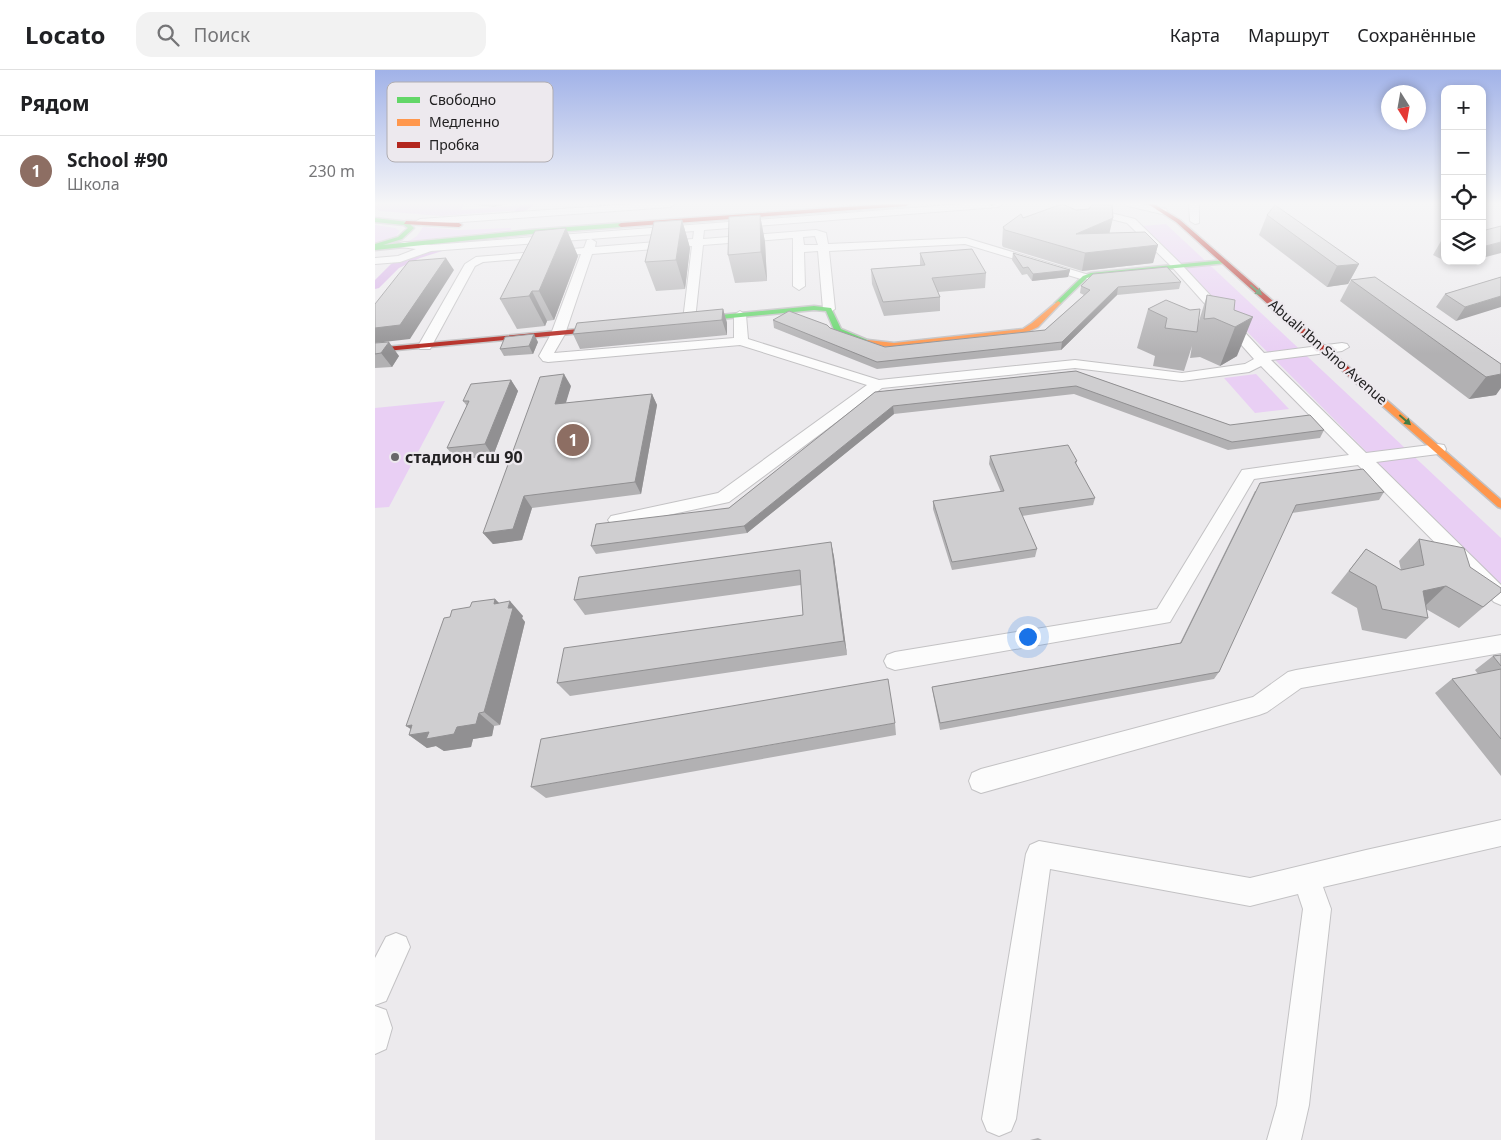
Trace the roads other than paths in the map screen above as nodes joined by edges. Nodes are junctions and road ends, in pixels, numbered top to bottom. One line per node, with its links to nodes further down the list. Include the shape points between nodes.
1 (413, 254): 12 (street)
2 (563, 254): 24 (street, via 473,261)
3 (587, 254): 21 (street)
4 (696, 254): 19 (street)
5 (798, 254): 16 (street)
6 (823, 254): 17 (street)
7 (1008, 254): 15 (street)
8 (1165, 254): 14 (street)
9 (1216, 254): 13 (main road, Abuali Ibn Sino Avenue)
10 (1232, 254): 11 (main road)
11 (1237, 258)
12 (375, 261)
13 (1225, 262): 14 (main road); 25 (main road, Abuali Ibn Sino Avenue, one-way to 25)
14 (1177, 266): 15 (main road); 28 (street)
15 (1085, 277): 17 (main road, via 1025,331 884,346 838,330)
16 (799, 286)
17 (829, 309): 18 (main road)
18 (740, 315): 19 (main road); 23 (street)
19 (685, 321)
20 (623, 327): 21 (main road)
21 (558, 334): 23 (street, via 546,356 548,358); 24 (main road)
22 (1327, 334): 27 (main road, Abuali Ibn Sino Avenue)
23 (741, 341): 29 (street)
24 (425, 346): 26 (main road)
25 (1324, 349): 27 (street); 28 (street, via 1270,355); 30 (main road, Abuali Ibn Sino Avenue, one-way to 30)
26 (375, 350)
27 (1345, 350)
28 (1263, 360): 29 (street, via 1249,368 1182,376 1075,364); 31 (street)
29 (879, 384): 33 (street, via 723,498)
30 (1438, 449): 31 (street); 32 (main road, Abuali Ibn Sino Avenue)
31 (1363, 459): 34 (street); 36 (street, via 1249,474 1163,616)
32 (1501, 505)
33 (617, 520)
34 (1501, 597)
35 (1501, 644): 37 (street, via 1296,679 1259,705)
36 (895, 661)
37 (981, 781)
38 (1501, 833): 39 (street)
39 (1306, 878): 44 (street, via 1250,892 1039,854); 45 (street, via 1317,909 1293,1105)
40 (396, 947): 41 (street)
41 (375, 990)
42 (375, 1021): 43 (street)
43 (375, 1038)
44 (999, 1119)
45 (1284, 1140)

